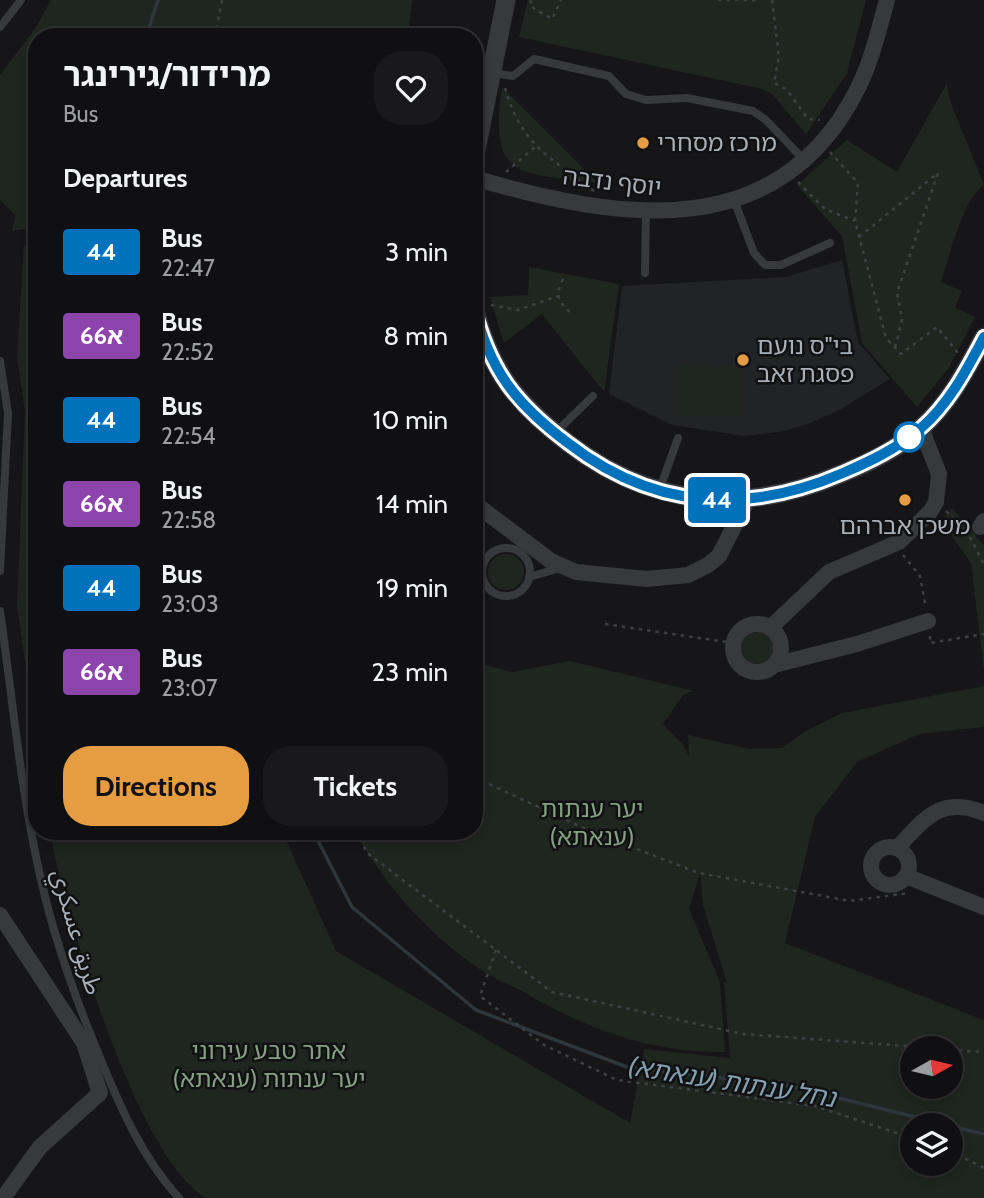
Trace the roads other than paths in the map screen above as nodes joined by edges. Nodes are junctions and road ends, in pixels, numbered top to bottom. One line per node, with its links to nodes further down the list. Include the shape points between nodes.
1 (21, 0): 4 (lane)
2 (506, 0): 5 (street)
3 (887, 0): 7 (street, יוסף נדבה, via 859,85 837,123)
4 (0, 27)
5 (495, 73): 6 (street); 7 (lane, via 513,76 534,59 609,76 626,94 646,100 687,98 753,111)
6 (483, 123)
7 (803, 159): 9 (street, יוסף נדבה, via 788,172)
8 (483, 181): 10 (street, יוסף נדבה, via 585,204)
9 (734, 200): 10 (street, יוסף נדבה, via 689,210); 11 (lane, via 754,253 765,265 781,265)
10 (646, 211): 12 (lane)
11 (830, 243)
12 (645, 273)
13 (483, 333): 18 (street, via 507,387)
14 (984, 337): 17 (street, via 939,409)
15 (0, 361): 25 (lane, via 8,413)
16 (593, 396): 18 (lane)
17 (921, 428): 21 (street, via 892,450 824,482); 30 (street, via 939,474 936,502 921,522 899,542 830,572)
18 (555, 433): 20 (street, via 612,473)
19 (678, 438): 20 (lane)
20 (659, 492): 21 (street)
21 (747, 500): 23 (street, via 719,556 698,572 646,579)
22 (483, 510): 23 (street)
23 (565, 567): 27 (lane)
24 (483, 568): 27 (lane, via 489,555 504,548 522,555)
25 (0, 571)
26 (483, 573): 27 (lane, via 488,589 506,596 521,591)
27 (529, 577)
28 (0, 611): 32 (lane, طريق عسكري)
29 (928, 621): 31 (street)
30 (770, 628): 31 (street, via 780,641); 31 (street, via 745,627 733,643 734,657 745,669 759,672)
31 (774, 665)
32 (28, 804)
33 (984, 813): 35 (street, via 963,806 944,807 930,814)
34 (33, 840): 40 (lane, طريق عسكري, via 54,932 80,1009 124,1113 145,1152)
35 (897, 848): 36 (street, via 907,858); 36 (street, via 878,851 872,861 873,874 889,885)
36 (906, 876): 37 (street)
37 (984, 907)
38 (0, 915): 39 (street, via 84,1043 100,1093 40,1147)
39 (4, 1198)
40 (180, 1198)

